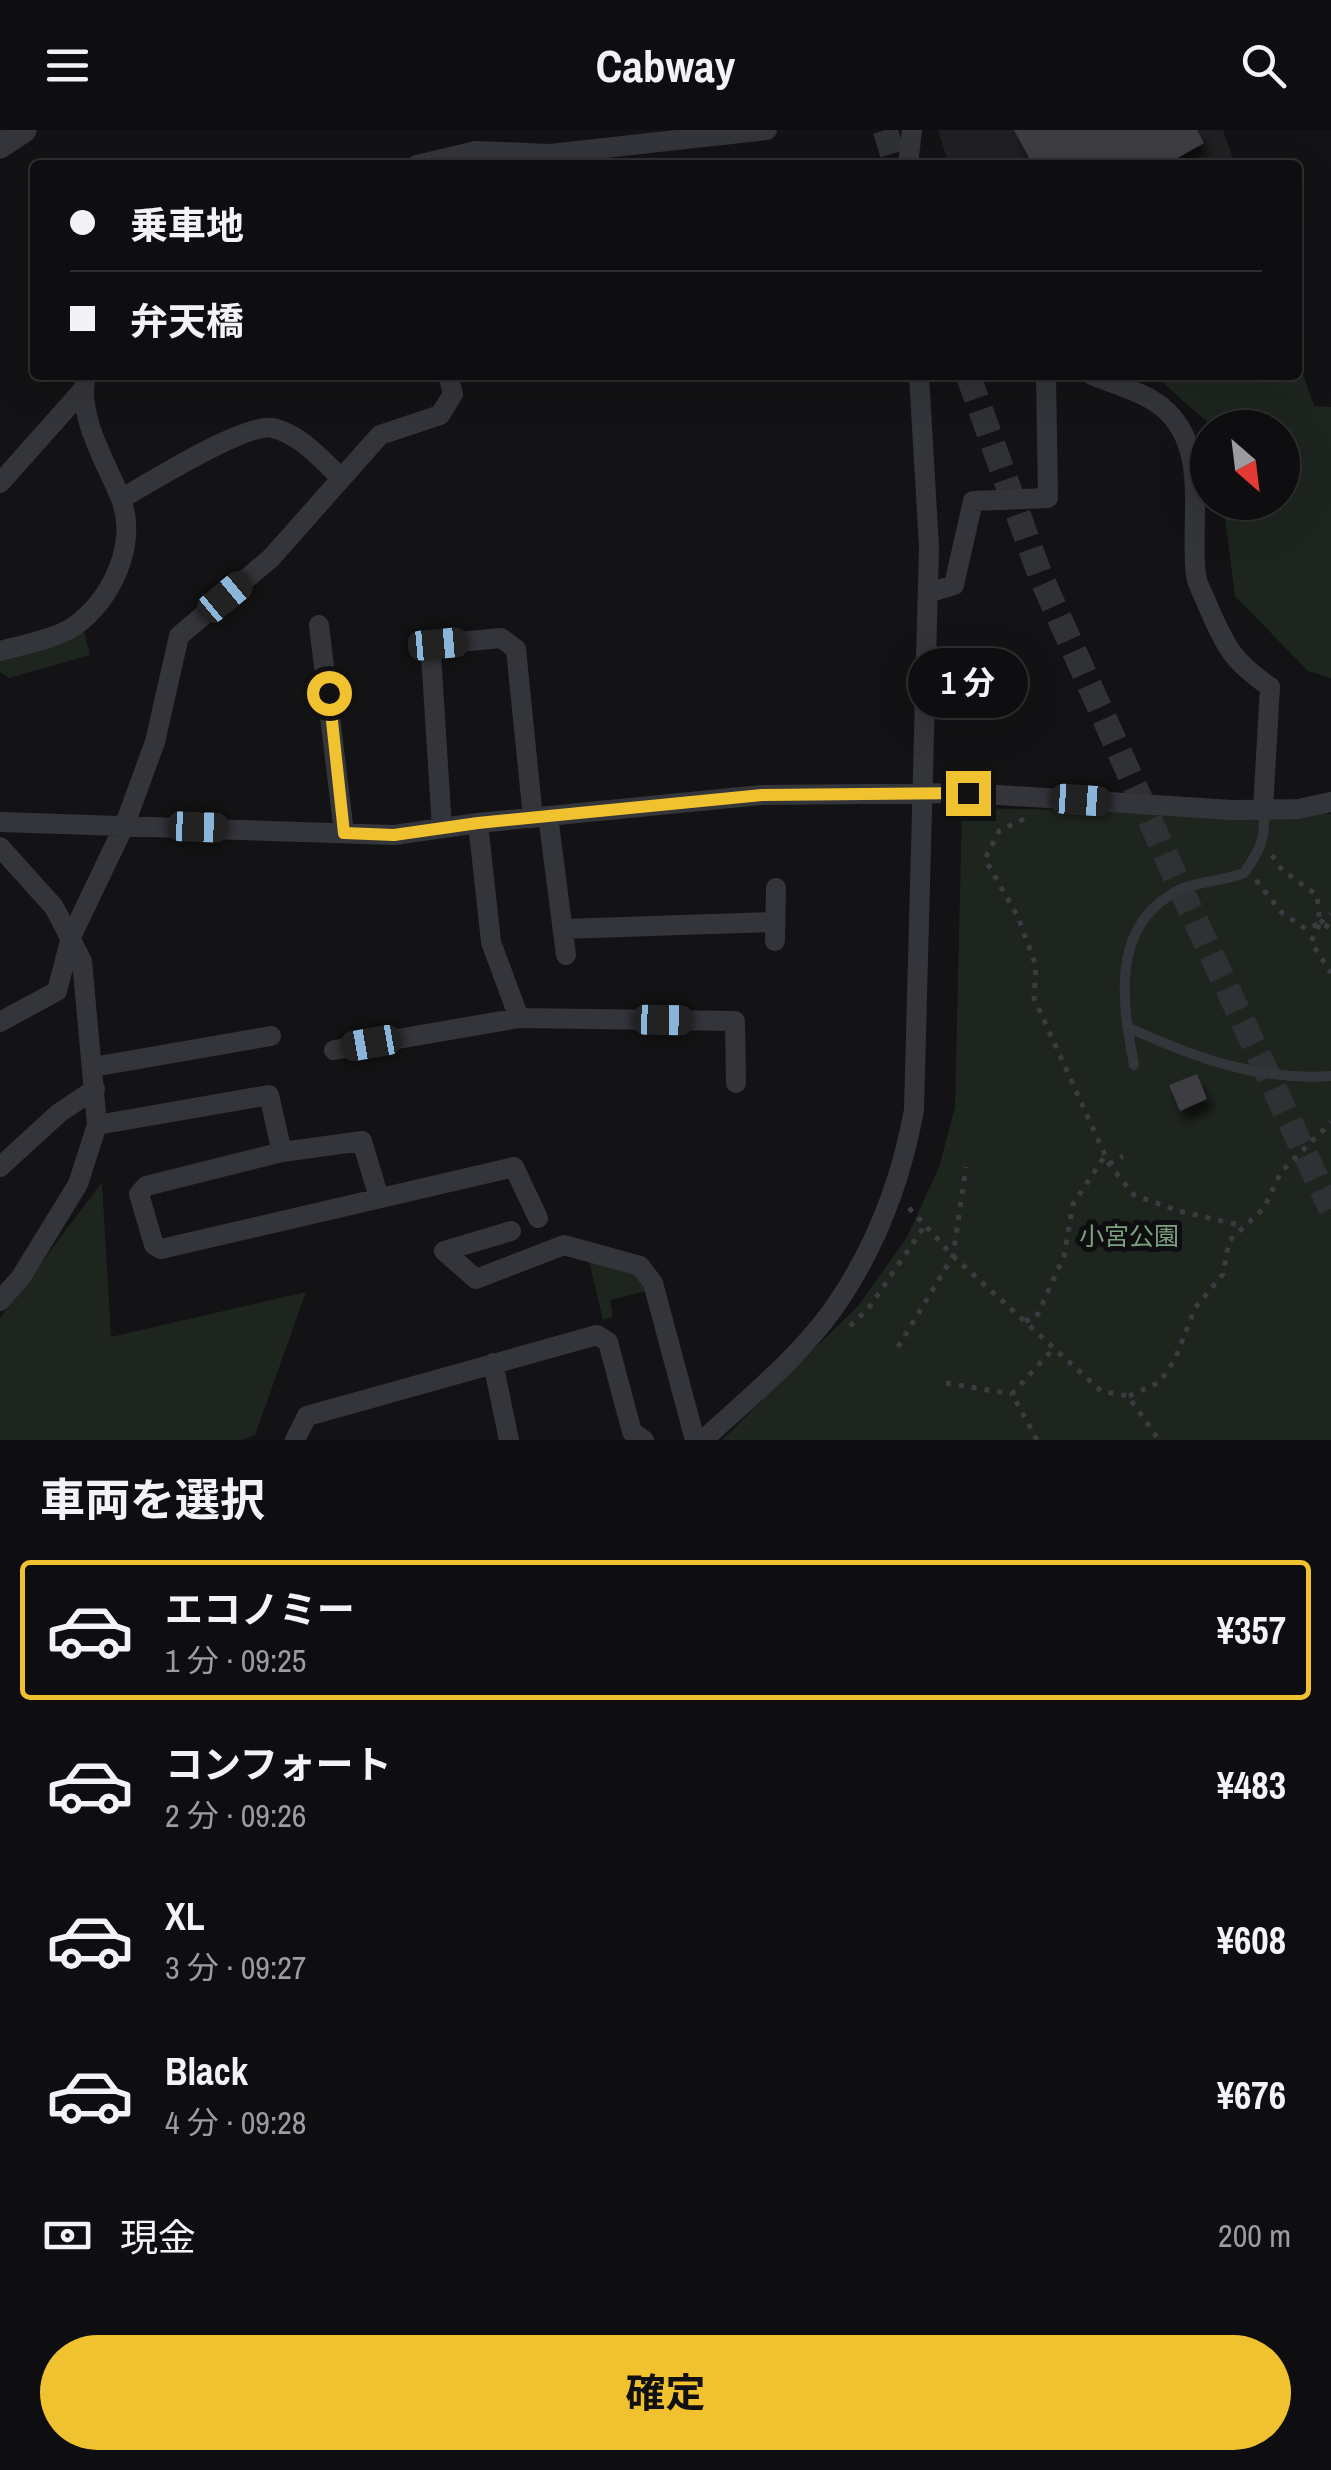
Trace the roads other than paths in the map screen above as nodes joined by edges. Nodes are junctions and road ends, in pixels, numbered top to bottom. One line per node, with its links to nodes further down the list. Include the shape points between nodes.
1 (24, 130): 4 (street)
2 (767, 130): 5 (street, via 550,154 476,151)
3 (912, 130): 6 (street)
4 (0, 146)
5 (438, 160)
6 (909, 160)
7 (449, 380): 12 (street, via 453,394 440,416 380,436)
8 (919, 380): 15 (street)
9 (1046, 380): 15 (street, via 1048,498 973,502 954,585)
10 (1103, 380): 20 (street, via 1161,406 1187,444 1197,503 1196,577 1228,652 1270,687)
11 (84, 384): 13 (street); 14 (street)
12 (341, 478): 14 (street, via 298,438 270,427 244,432); 23 (street, via 271,558 179,636 155,742)
13 (0, 483)
14 (121, 499): 17 (street, via 128,523 112,583 72,629)
15 (928, 593): 54 (street, via 914,1110 904,1155 873,1241 841,1298 785,1364)
16 (318, 625): 25 (street)
17 (0, 651)
18 (1331, 802): 20 (street)
19 (541, 817): 20 (street, via 762,795 894,792); 22 (street); 24 (street, via 516,649 501,638 438,644 431,655); 29 (street)
20 (1264, 819): 34 (lane, via 1260,850 1244,874 1172,893 1145,917 1128,949)
21 (0, 822): 23 (street)
22 (478, 823): 24 (street); 32 (street, via 492,942)
23 (125, 824): 25 (street); 30 (street)
24 (442, 828): 25 (street)
25 (344, 833)
26 (0, 847): 27 (street)
27 (8, 870): 30 (street, via 54,907)
28 (776, 888): 29 (street, via 775,932)
29 (563, 929): 31 (street)
30 (70, 937): 33 (street, via 57,991); 38 (street, via 82,961)
31 (566, 955)
32 (519, 1018): 36 (street); 40 (street, via 735,1021)
33 (0, 1022)
34 (1126, 1027): 37 (lane); 39 (lane, via 1245,1072)
35 (271, 1036): 38 (street)
36 (334, 1050)
37 (1134, 1065)
38 (93, 1067): 41 (street)
39 (1331, 1076)
40 (736, 1084)
41 (95, 1089): 42 (street); 44 (street)
42 (98, 1125): 43 (street, via 269,1095); 48 (street, via 78,1184)
43 (282, 1152): 45 (street, via 362,1141); 45 (street, via 146,1186 139,1194 154,1245 161,1249)
44 (0, 1167)
45 (379, 1198): 46 (street, via 514,1166)
46 (538, 1218)
47 (511, 1231): 53 (street, via 444,1252 476,1279 564,1245 640,1266 653,1283)
48 (0, 1301)
49 (492, 1363): 50 (street, via 597,1335 608,1342); 51 (street, via 307,1416); 52 (street)
50 (633, 1438)
51 (295, 1440)
52 (510, 1440)
53 (695, 1440)
54 (704, 1440)

